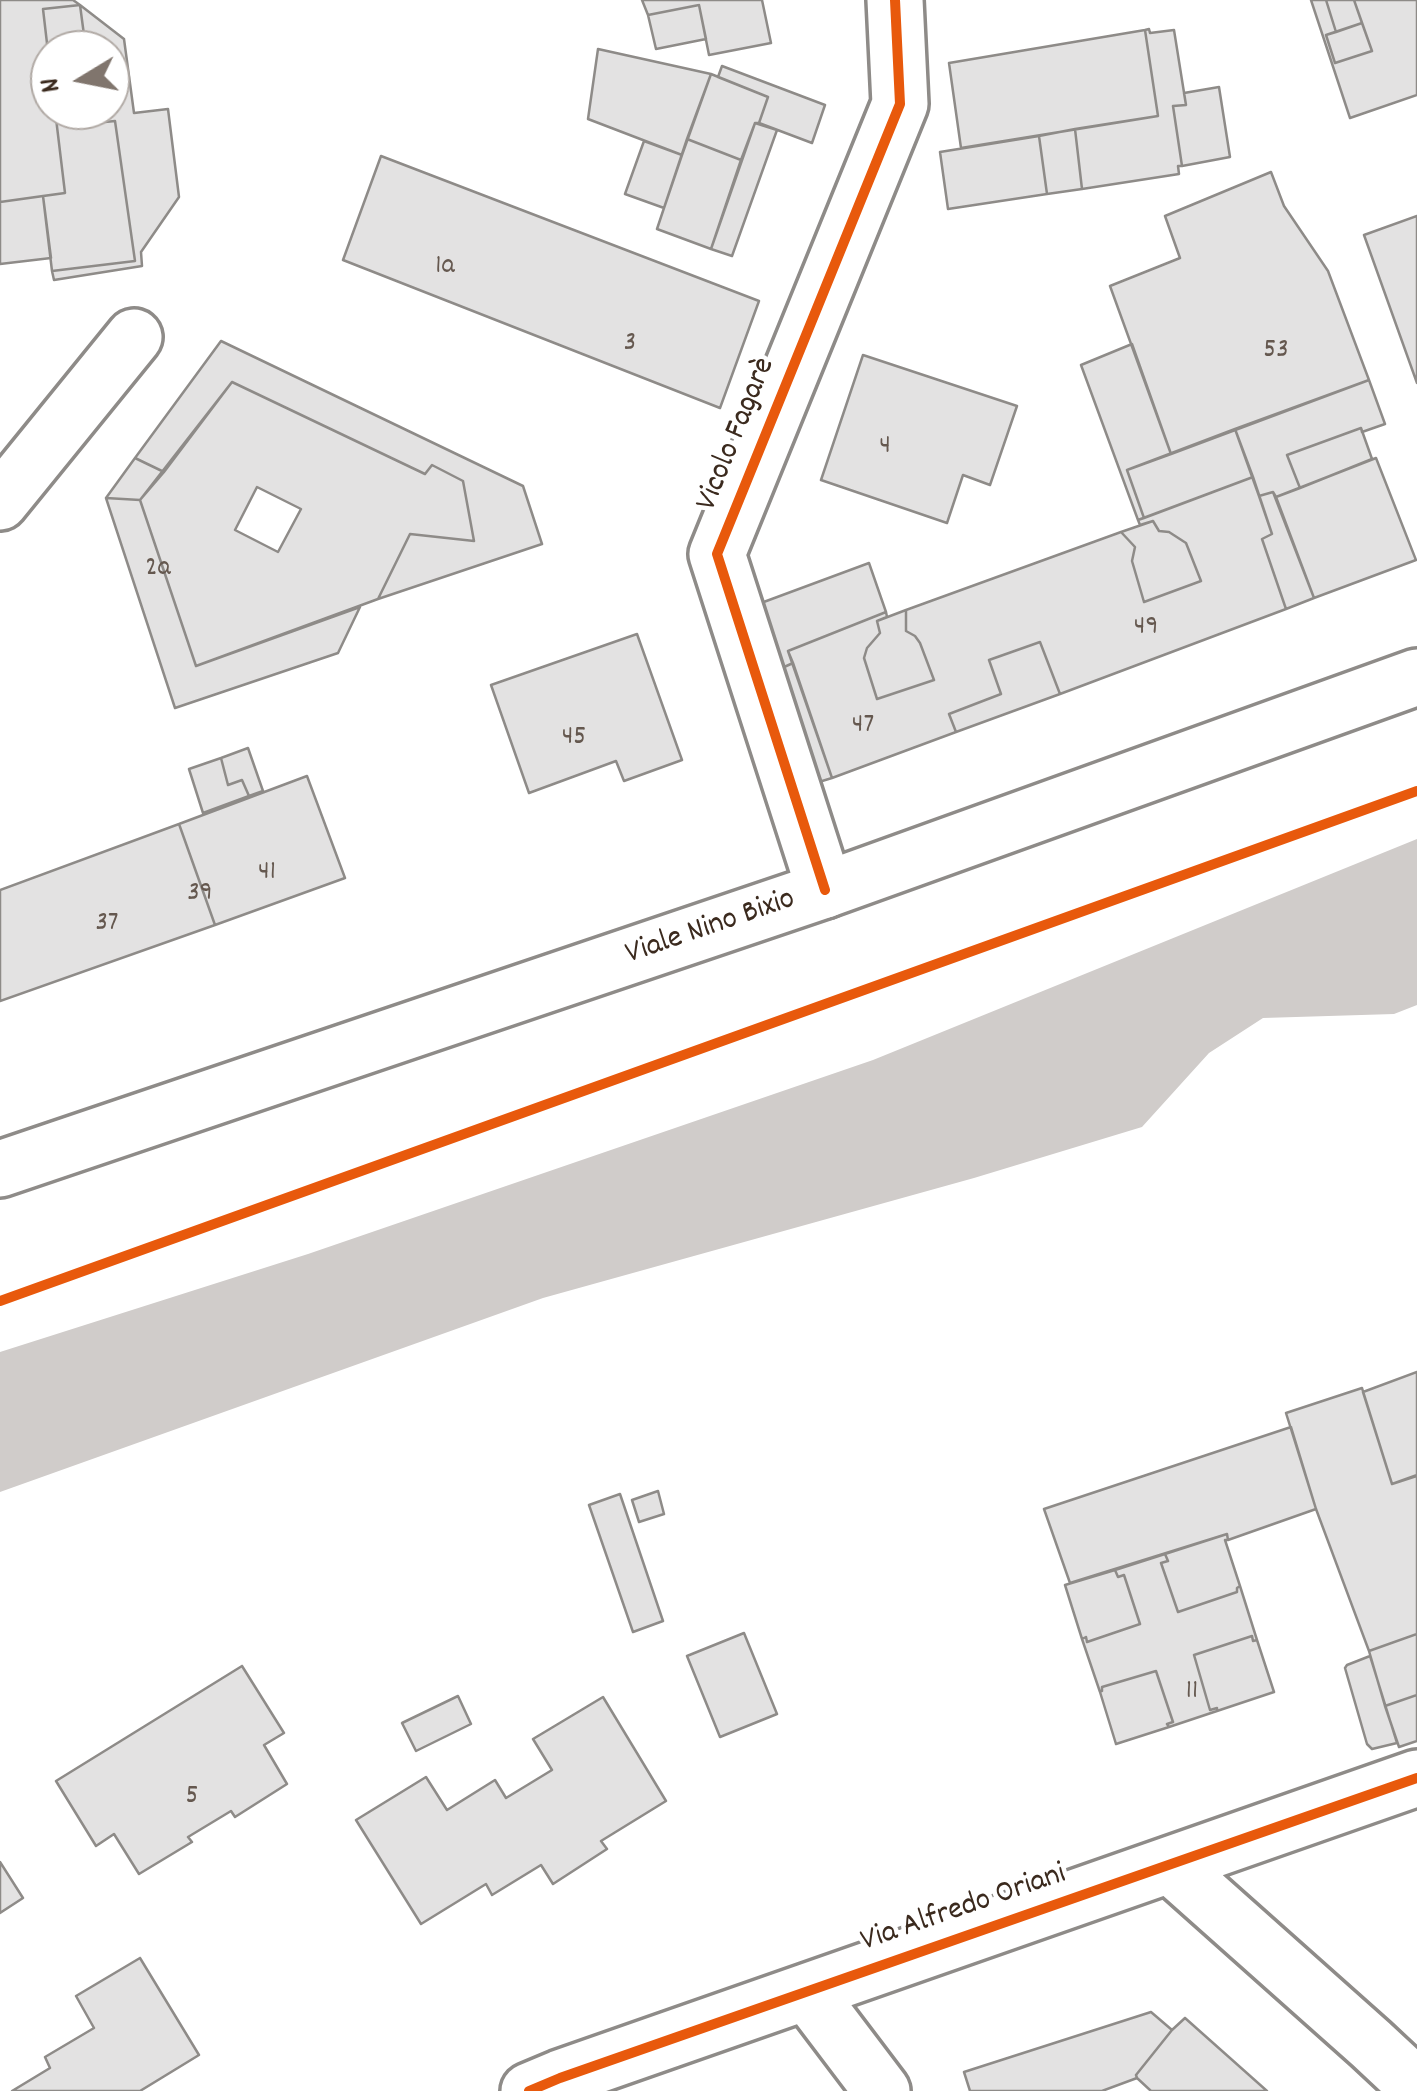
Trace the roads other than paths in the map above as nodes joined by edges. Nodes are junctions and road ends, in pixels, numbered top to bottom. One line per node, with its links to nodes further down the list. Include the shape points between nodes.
1 (895, 0): 5 (street, Vicolo Fagarè, via 900,104 717,554)
2 (134, 337): 3 (street)
3 (0, 502)
4 (1417, 676): 5 (street, Viale Nino Bixio)
5 (825, 890): 6 (street, Viale Nino Bixio)
6 (0, 1169)
7 (1417, 1778): 8 (street, Via Alfredo Oriani)
8 (1170, 1865): 9 (street, Via Alfredo Oriani); 10 (street)
9 (807, 1992): 11 (street, Via Alfredo Oriani); 12 (street)
10 (1417, 2087)
11 (529, 2091)
12 (882, 2091)

